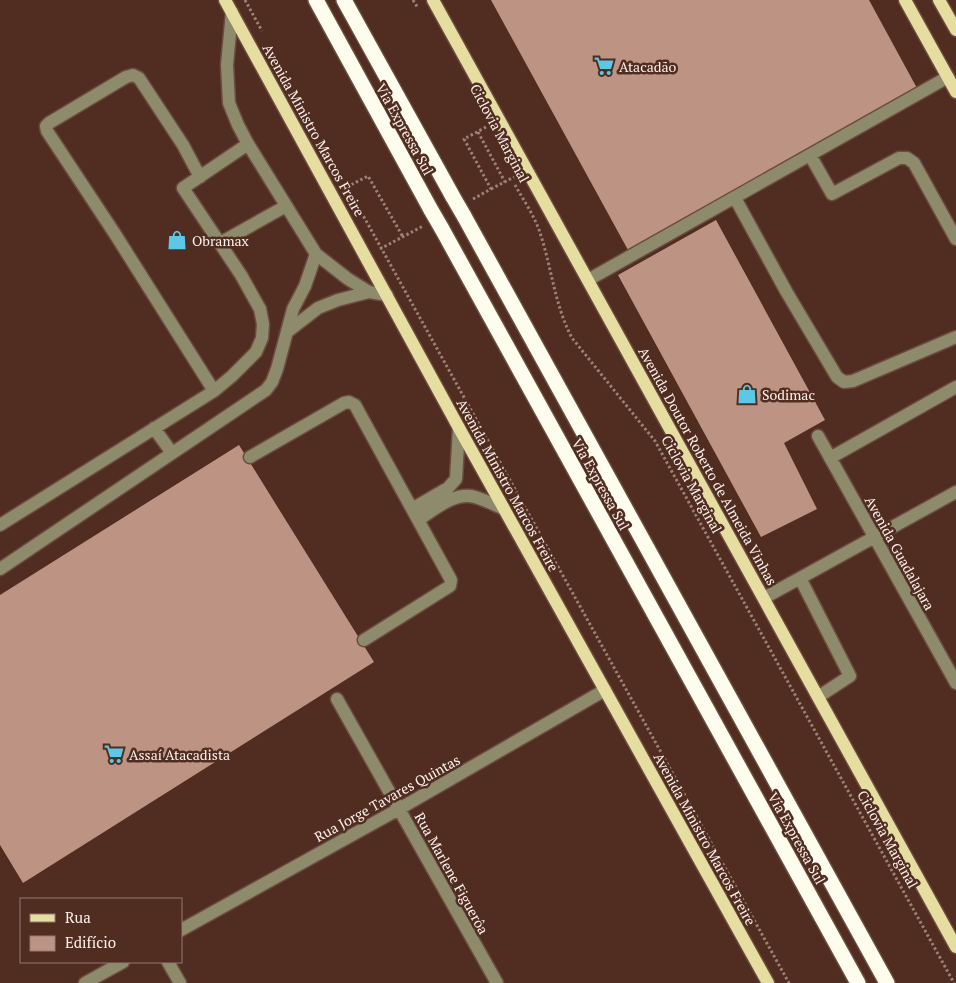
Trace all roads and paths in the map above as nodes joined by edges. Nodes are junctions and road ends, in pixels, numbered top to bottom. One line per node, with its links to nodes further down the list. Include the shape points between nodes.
1 (225, 0): 10 (main road, Avenida Ministro Marcos Freire)
2 (245, 0): 12 (path)
3 (316, 0): 70 (highway, Via Expressa Sul, bridge)
4 (344, 0): 71 (highway, Via Expressa Sul, bridge)
5 (414, 0): 9 (path)
6 (433, 0): 21 (main road, Avenida Doutor Roberto de Almeida Vinhas)
7 (905, 0): 13 (main road)
8 (941, 1): 11 (main road)
9 (418, 8)
10 (232, 12): 18 (street, via 227,65 229,103); 36 (main road, Avenida Ministro Marcos Freire)
11 (956, 30)
12 (264, 34)
13 (948, 77): 14 (main road); 19 (street)
14 (956, 92)
15 (480, 119): 17 (path, Ciclovia Marginal)
16 (478, 132): 25 (path)
17 (489, 136)
18 (248, 144): 22 (street); 29 (street)
19 (810, 155): 28 (street); 31 (street, via 832,194 899,158 914,162)
20 (507, 170): 24 (path, Ciclovia Marginal)
21 (527, 170): 24 (path); 34 (main road, Avenida Doutor Roberto de Almeida Vinhas)
22 (200, 177): 32 (street, via 183,188); 40 (street, via 161,110 139,78 133,75 126,76 46,126)
23 (343, 178): 26 (path)
24 (512, 178): 25 (path); 72 (path, Ciclovia Marginal, via 542,237 559,308 572,338 655,441)
25 (505, 182): 27 (path)
26 (347, 187): 30 (path, via 368,176); 69 (path)
27 (491, 189)
28 (735, 198): 34 (street); 38 (street, via 837,378 844,382 853,381)
29 (286, 206): 32 (street); 33 (street)
30 (402, 237)
31 (956, 239)
32 (220, 243): 40 (street, via 260,310 263,324 256,352)
33 (316, 254): 35 (street); 37 (street)
34 (588, 280): 54 (main road, Avenida Doutor Roberto de Almeida Vinhas)
35 (369, 292): 36 (street); 37 (street, via 318,308)
36 (387, 295): 42 (main road, Avenida Ministro Marcos Freire)
37 (287, 332): 44 (street, via 277,369 266,390)
38 (956, 337)
39 (956, 387): 46 (street)
40 (214, 391): 41 (street)
41 (154, 428): 44 (street); 50 (street)
42 (460, 428): 48 (main road, Avenida Ministro Marcos Freire); 49 (street, via 456,479)
43 (818, 436): 46 (street, Avenida Guadalajara)
44 (172, 453): 52 (street)
45 (250, 457): 49 (street, via 349,402 355,405)
46 (830, 458): 51 (street, Avenida Guadalajara)
47 (956, 492): 51 (street)
48 (504, 509): 49 (street, via 464,496); 57 (main road, Avenida Ministro Marcos Freire)
49 (415, 514): 55 (street, via 451,580 450,586)
50 (0, 525)
51 (875, 537): 53 (street); 56 (street, Avenida Guadalajara)
52 (0, 569)
53 (800, 578): 54 (street); 58 (street, via 850,676)
54 (764, 598): 58 (main road, Avenida Doutor Roberto de Almeida Vinhas)
55 (364, 640)
56 (956, 683)
57 (606, 690): 60 (street, Rua Jorge Tavares Quintas); 68 (main road, Avenida Ministro Marcos Freire)
58 (818, 697): 62 (main road, Avenida Doutor Roberto de Almeida Vinhas)
59 (337, 699): 60 (street, Rua Marlene Figuerôa)
60 (399, 809): 61 (street, Rua Jorge Tavares Quintas); 67 (street, Rua Marlene Figuerôa)
61 (182, 929)
62 (954, 940)
63 (122, 963): 65 (street)
64 (169, 963): 66 (street)
65 (85, 983)
66 (180, 983)
67 (497, 983)
68 (768, 983)
69 (789, 983)
70 (858, 983)
71 (887, 983)
72 (954, 983)

